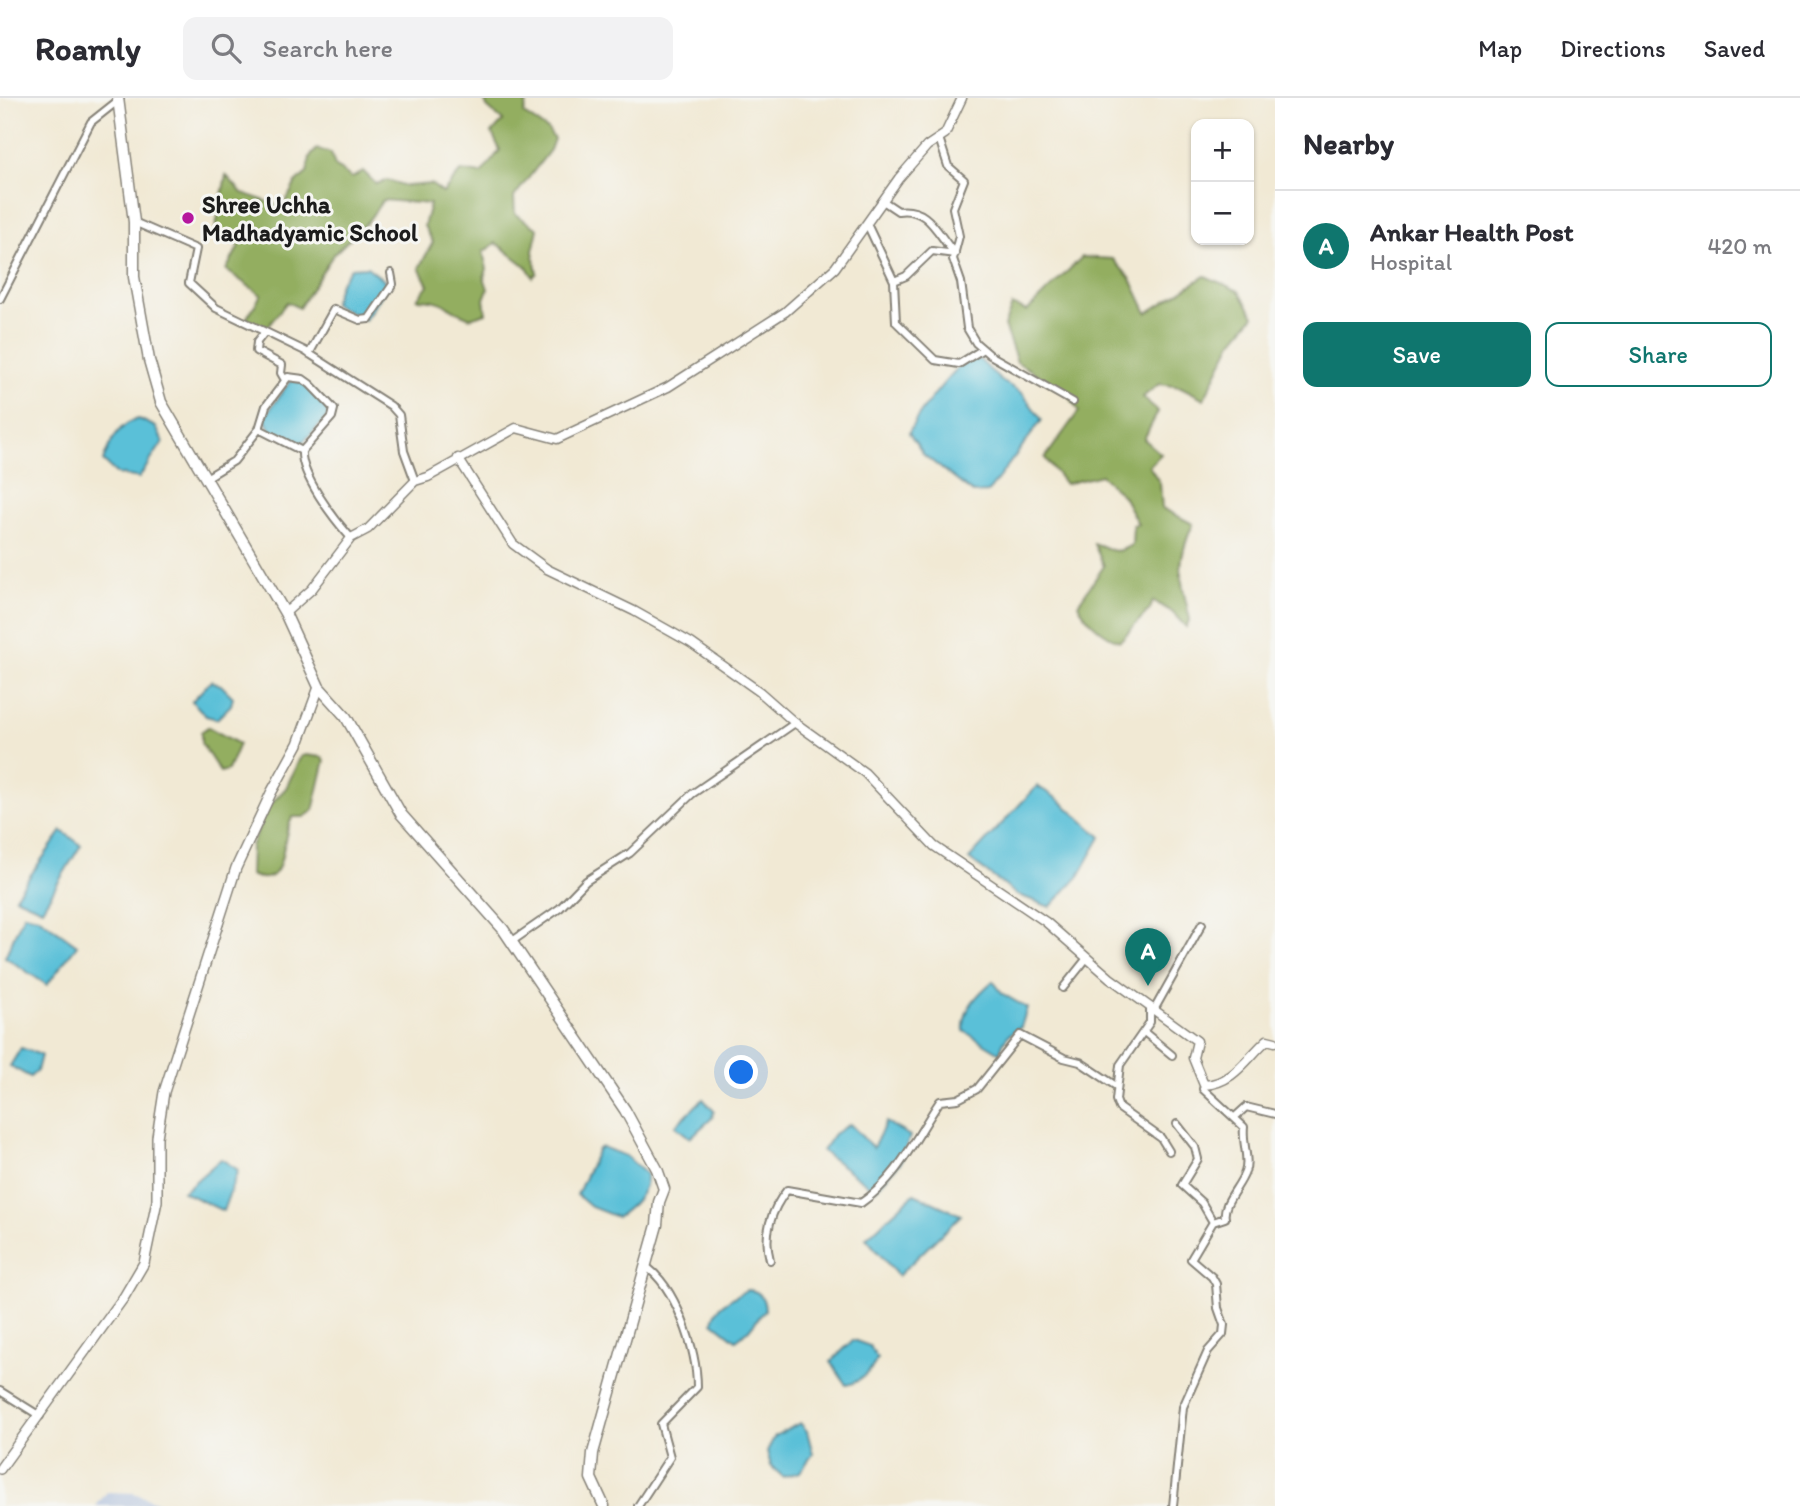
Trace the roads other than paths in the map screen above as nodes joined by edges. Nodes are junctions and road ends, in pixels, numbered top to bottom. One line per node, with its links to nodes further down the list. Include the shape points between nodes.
1 (119, 98): 5 (main road); 10 (street, via 90,122)
2 (962, 98): 3 (street)
3 (939, 138): 4 (street); 7 (street, via 948,166 964,180 952,212 960,236)
4 (883, 201): 6 (street); 7 (street, via 898,211 922,213)
5 (134, 222): 11 (street, via 196,249 188,278 192,288 216,308); 19 (main road, via 134,277 149,360 161,401)
6 (867, 223): 9 (street); 18 (street, via 835,268 785,312 667,387 557,439 516,428)
7 (955, 254): 9 (street, via 932,251 906,276); 12 (street, via 967,328)
8 (391, 273): 13 (street, via 393,284 369,319 359,320 334,309)
9 (894, 281): 12 (street, via 896,323 935,360 959,364)
10 (0, 299)
11 (264, 333): 13 (street); 14 (street, via 256,351 282,365)
12 (983, 349): 15 (street)
13 (309, 354): 20 (street, via 391,405 399,415 404,451)
14 (285, 380): 16 (street, via 266,406); 17 (street, via 303,379 334,409 332,418)
15 (1073, 402)
16 (259, 429): 17 (street); 19 (street, via 234,461)
17 (302, 451): 21 (street, via 308,477)
18 (458, 458): 20 (street); 24 (street, via 513,544 547,569 691,643)
19 (206, 478): 22 (main road)
20 (415, 481): 21 (street, via 368,529)
21 (351, 538): 22 (street, via 312,589)
22 (285, 613): 23 (main road)
23 (319, 687): 26 (main road, via 346,718 401,814); 43 (main road, via 298,744 236,868 164,1092 157,1137 157,1201 144,1263)
24 (795, 723): 26 (street, via 692,794 630,853 586,881 560,908); 27 (street, via 864,773 934,846 1046,922)
25 (1202, 923): 29 (street)
26 (511, 942): 41 (main road, via 625,1110 657,1169 664,1189)
27 (1087, 958): 28 (street); 29 (street)
28 (1063, 988)
29 (1152, 1009): 30 (street); 31 (street, via 1197,1041 1193,1058 1204,1085 1226,1080 1267,1040)
30 (1144, 1032): 32 (street); 33 (street, via 1120,1065)
31 (1275, 1042)
32 (1172, 1055)
33 (1116, 1086): 38 (street, via 1119,1108 1161,1138); 40 (street, via 1080,1062 1020,1035 977,1089 958,1099 940,1101 909,1147 905,1161 883,1188 861,1203 787,1190 775,1206 769,1228)
34 (1203, 1089): 36 (street)
35 (1275, 1114): 36 (street, via 1246,1107)
36 (1235, 1117): 39 (street, via 1244,1127 1245,1171 1224,1210 1226,1219)
37 (1177, 1124): 39 (street, via 1195,1147 1198,1159 1182,1185 1202,1203)
38 (1169, 1151)
39 (1213, 1222): 47 (street, via 1191,1259 1216,1284 1223,1334 1208,1351 1183,1407)
40 (769, 1260)
41 (645, 1266): 45 (main road, via 593,1453 591,1478); 46 (street, via 663,1282 681,1316 697,1387 661,1424 670,1457)
42 (0, 1391): 43 (street)
43 (40, 1416): 44 (main road)
44 (0, 1469)
45 (604, 1506)
46 (638, 1506)
47 (1173, 1506)

